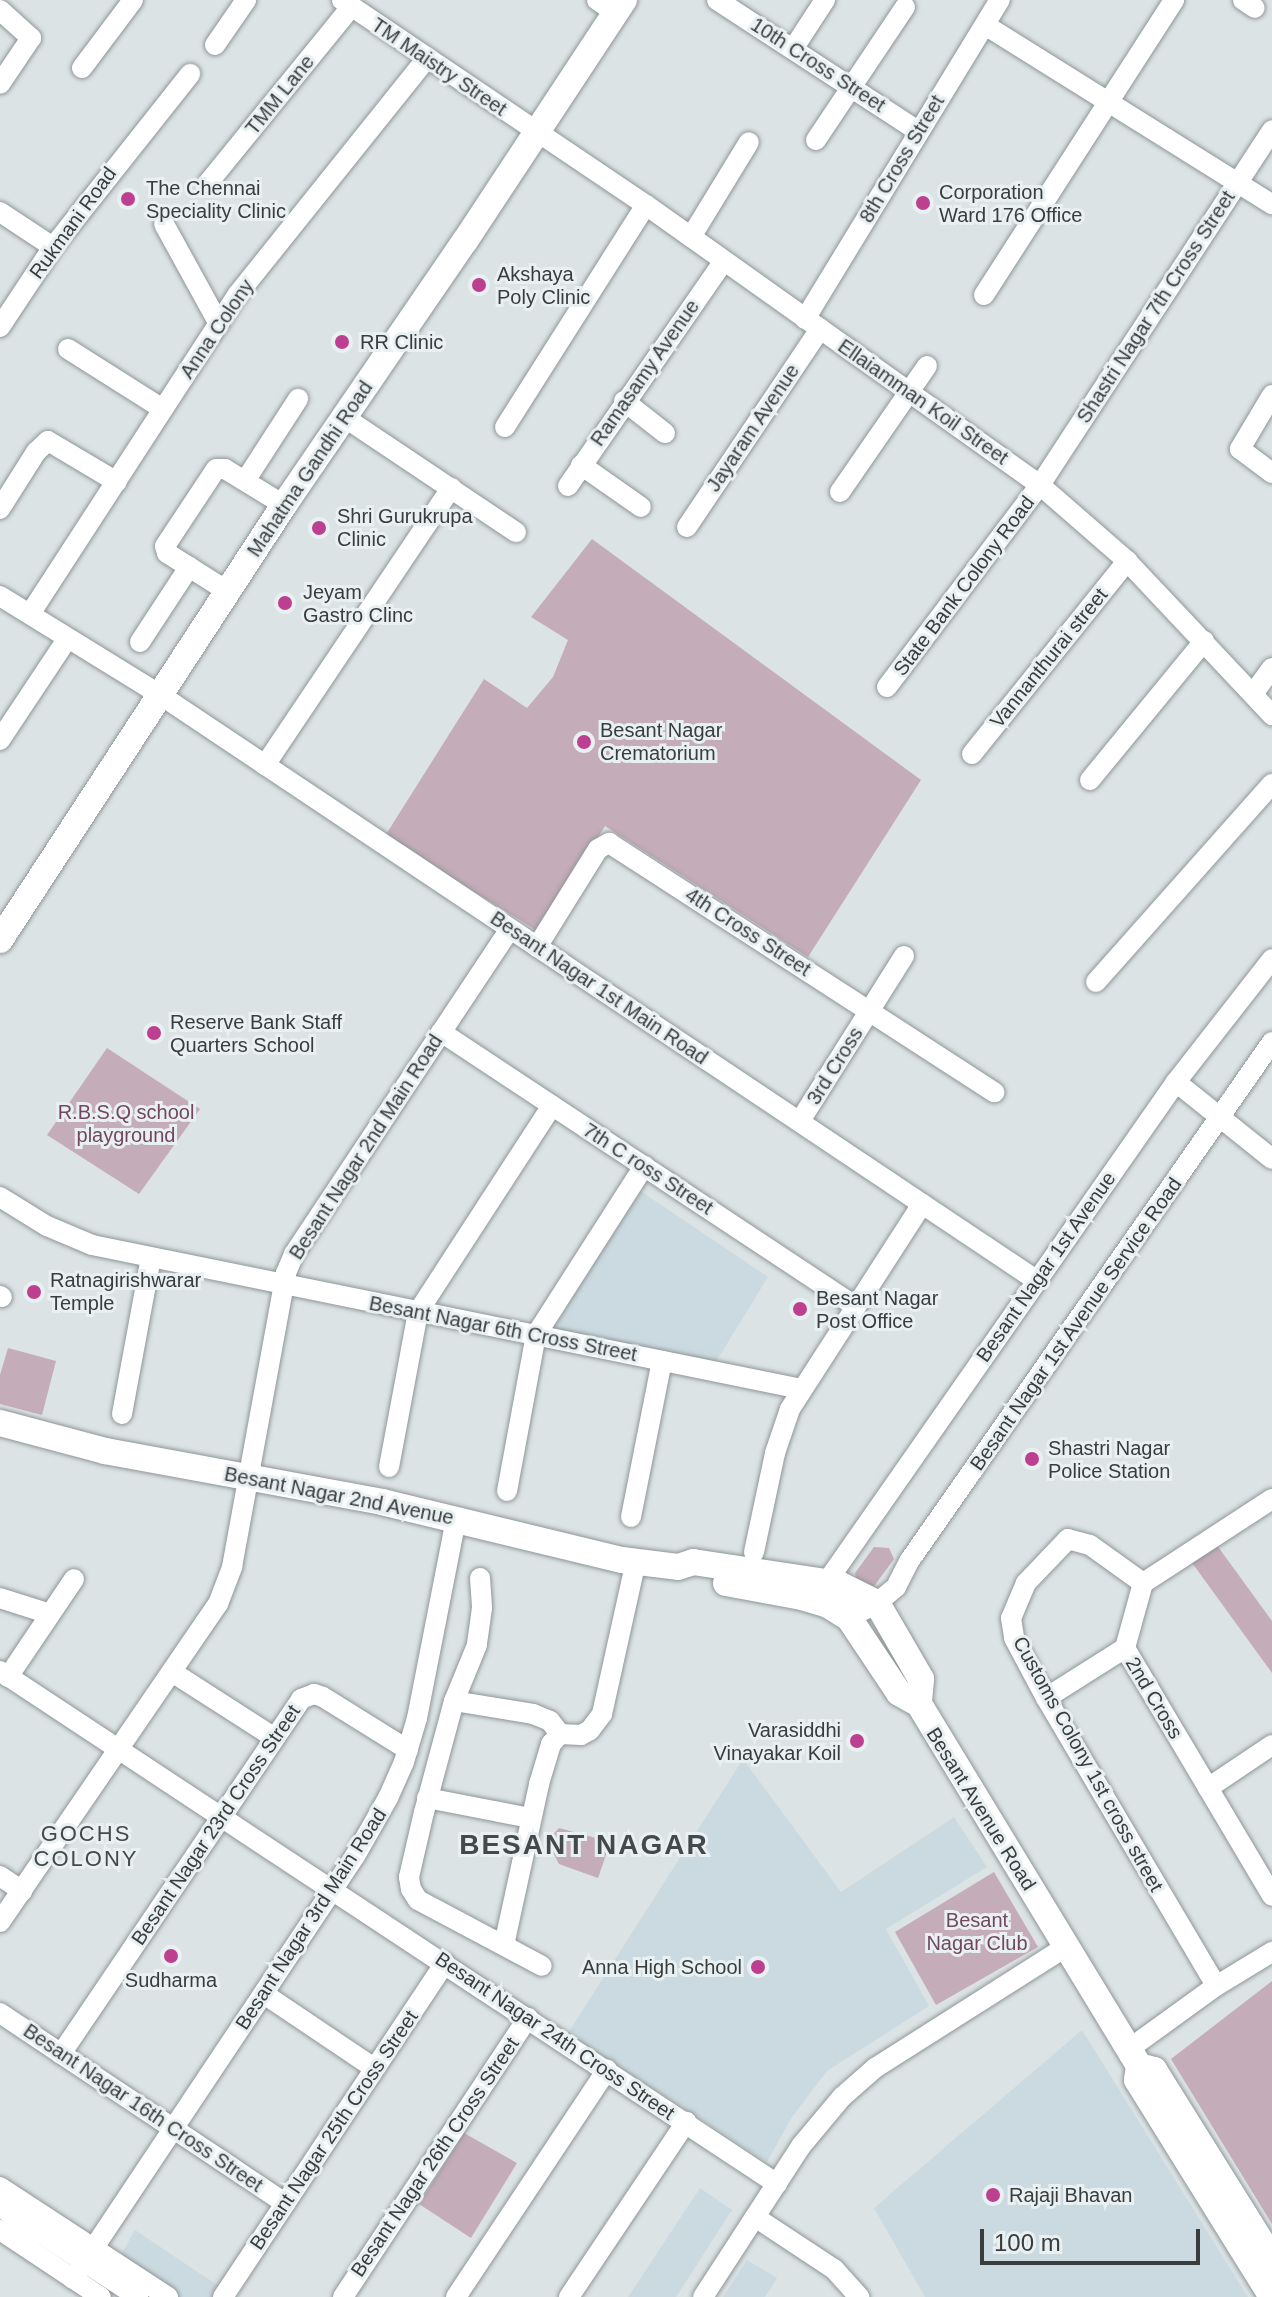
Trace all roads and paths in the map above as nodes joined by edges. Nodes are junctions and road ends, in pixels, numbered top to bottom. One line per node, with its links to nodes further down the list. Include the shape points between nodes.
1 (133, 0): 15 (street)
2 (246, 0): 12 (street)
3 (717, 0): 13 (street, 10th Cross Street)
4 (825, 0): 13 (street)
5 (1000, 0): 11 (street, 8th Cross Street)
6 (1174, 0): 19 (street)
7 (346, 4): 14 (street, TM Maistry Street); 26 (street, TMM Lane)
8 (612, 4): 22 (main road, Mahatma Gandhi Road)
9 (905, 7): 18 (street)
10 (0, 10): 17 (street, via 31,38)
11 (985, 25): 19 (street); 21 (street, 8th Cross Street)
12 (215, 45)
13 (793, 49): 18 (street, 10th Cross Street)
14 (426, 59): 22 (street, TM Maistry Street); 35 (street, Anna Colony)
15 (82, 68)
16 (190, 74): 32 (street, Rukmani Road)
17 (0, 84)
18 (852, 88): 21 (street, 10th Cross Street); 23 (street)
19 (1111, 100): 25 (street); 34 (street)
20 (1272, 130): 25 (street, Shastri Nagar 7th Cross Street)
21 (918, 131): 36 (street, 8th Cross Street)
22 (537, 132): 28 (street, Ellaiamman Koil Street); 45 (main road, Mahatma Gandhi Road)
23 (816, 140)
24 (749, 142): 31 (street)
25 (1238, 182): 27 (street); 52 (street, Shastri Nagar 7th Cross Street)
26 (208, 183)
27 (1272, 204)
28 (646, 205): 31 (street, Ellaiamman Koil Street); 46 (street)
29 (0, 212): 32 (street)
30 (164, 224): 35 (street)
31 (691, 237): 33 (street, Ellaiamman Koil Street)
32 (53, 247): 37 (street, Rukmani Road)
33 (723, 262): 36 (street, Ellaiamman Koil Street); 43 (street, Ramasamy Avenue)
34 (984, 295)
35 (219, 324): 44 (street, Anna Colony)
36 (813, 324): 40 (street, Ellaiamman Koil Street); 59 (street, Jayaram Avenue)
37 (0, 327)
38 (68, 349): 44 (street)
39 (927, 366): 40 (street)
40 (910, 393): 52 (street, Ellaiamman Koil Street); 55 (street)
41 (1272, 395): 49 (street, via 1240,449)
42 (298, 399): 50 (street)
43 (624, 401): 47 (street); 48 (street, Ramasamy Avenue)
44 (163, 409): 51 (street, Anna Colony)
45 (344, 417): 54 (street); 56 (main road, Mahatma Gandhi Road)
46 (505, 427)
47 (665, 433)
48 (581, 465): 53 (street, Ramasamy Avenue); 57 (street)
49 (1272, 473)
50 (245, 481): 56 (street); 62 (street, via 216,469 197,496 165,547)
51 (117, 482): 58 (street, via 48,441); 65 (street, Anna Colony)
52 (1040, 485): 61 (street, Ellaiamman Koil Street); 70 (street, State Bank Colony Road)
53 (568, 486)
54 (451, 488): 60 (street); 76 (street)
55 (840, 492)
56 (284, 505): 63 (main road, Mahatma Gandhi Road)
57 (641, 507)
58 (0, 509)
59 (687, 527)
60 (516, 532)
61 (1127, 561): 67 (street, Ellaiamman Koil Street); 75 (street, Vannanthurai street)
62 (189, 567): 63 (street); 68 (street)
63 (227, 591): 72 (main road, Mahatma Gandhi Road)
64 (0, 596): 65 (street, Besant Nagar 1st Main Road)
65 (30, 614): 66 (street, Besant Nagar 1st Main Road)
66 (67, 639): 72 (street, Besant Nagar 1st Main Road); 74 (street)
67 (1204, 641): 71 (street, Ellaiamman Koil Street); 77 (street)
68 (140, 642)
69 (1272, 668): 71 (street)
70 (887, 687)
71 (1253, 694): 73 (street, Ellaiamman Koil Street)
72 (162, 696): 76 (street, Besant Nagar 1st Main Road); 80 (main road, Mahatma Gandhi Road)
73 (1272, 715)
74 (0, 740)
75 (972, 754)
76 (265, 765): 79 (street, Besant Nagar 1st Main Road)
77 (1090, 780)
78 (1272, 784): 84 (street)
79 (510, 929): 81 (street, Besant Nagar 1st Main Road); 86 (street, Besant Nagar 2nd Main Road)
80 (0, 940)
81 (537, 947): 85 (street, 4th Cross Street, via 598,849 609,843); 92 (street, Besant Nagar 1st Main Road)
82 (904, 956): 85 (street, 3rd Cross)
83 (1272, 959): 88 (street, Besant Nagar 1st Avenue)
84 (1096, 982)
85 (870, 1010): 89 (street, 4th Cross Street); 92 (street, 3rd Cross)
86 (441, 1032): 90 (street, 7th C ross Street); 99 (street, Besant Nagar 2nd Main Road, via 302,1241)
87 (1272, 1042): 91 (street, Besant Nagar 1st Avenue Service Road)
88 (1176, 1082): 91 (street); 98 (street, Besant Nagar 1st Avenue)
89 (994, 1092)
90 (552, 1106): 94 (street, 7th C ross Street); 101 (street)
91 (1222, 1116): 93 (street); 120 (street, Besant Nagar 1st Avenue Service Road, via 896,1587)
92 (800, 1121): 96 (street, Besant Nagar 1st Main Road)
93 (1272, 1159)
94 (644, 1166): 100 (street, 7th C ross Street); 102 (street)
95 (2, 1202): 97 (street, Besant Nagar 6th Cross Street, via 66,1236)
96 (922, 1204): 98 (street, Besant Nagar 1st Main Road); 100 (street)
97 (151, 1258): 99 (street, Besant Nagar 6th Cross Street); 105 (street)
98 (1036, 1280): 118 (street, Besant Nagar 1st Avenue)
99 (284, 1286): 101 (street, Besant Nagar 6th Cross Street); 108 (street, Besant Nagar 2nd Main Road)
100 (855, 1306): 104 (street)
101 (418, 1312): 102 (street, Besant Nagar 6th Cross Street); 107 (street)
102 (536, 1335): 103 (street, Besant Nagar 6th Cross Street); 109 (street)
103 (662, 1361): 104 (street, Besant Nagar 6th Cross Street); 111 (street)
104 (801, 1389): 113 (street, via 775,1453)
105 (122, 1414)
106 (0, 1423): 108 (main road, Besant Nagar 2nd Avenue, via 105,1451)
107 (389, 1467)
108 (250, 1478): 112 (main road, Besant Nagar 2nd Avenue); 124 (street, Besant Nagar 2nd Main Road, via 226,1587)
109 (507, 1491)
110 (1272, 1499): 117 (street)
111 (631, 1517)
112 (456, 1519): 114 (main road, Besant Nagar 2nd Avenue); 133 (street, Besant Nagar 3rd Main Road)
113 (754, 1552)
114 (634, 1571): 118 (main road, Besant Nagar 2nd Avenue, via 693,1562); 129 (street, via 602,1714 581,1735)
115 (480, 1578): 127 (street, via 477,1645)
116 (74, 1579): 121 (street)
117 (1143, 1583): 123 (street, 2nd Cross); 126 (street, Customs Colony 1st cross street, via 1090,1545 1068,1539 1026,1583 1011,1618 1014,1638)
118 (814, 1593): 120 (main road); 122 (main road)
119 (0, 1598): 121 (street)
120 (877, 1603): 122 (street); 128 (main road, via 921,1679)
121 (50, 1614): 125 (street)
122 (849, 1618): 128 (main road, Besant Avenue Road, via 899,1693)
123 (1125, 1648): 126 (street); 134 (street, 2nd Cross)
124 (172, 1672): 130 (street); 132 (street, Besant Nagar 2nd Main Road)
125 (4, 1674): 132 (street, Besant Nagar 24th Cross Street)
126 (1046, 1698): 148 (street, Customs Colony 1st cross street)
127 (454, 1701): 129 (street, via 533,1714 550,1721); 135 (street)
128 (919, 1704): 144 (main road, Besant Avenue Road)
129 (560, 1734): 137 (street, via 551,1744)
130 (275, 1738): 133 (street, Besant Nagar 23rd Cross Street, via 301,1699 314,1694); 136 (street, Besant Nagar 23rd Cross Street)
131 (1272, 1745): 134 (street)
132 (118, 1750): 136 (street, Besant Nagar 24th Cross Street); 140 (street, Besant Nagar 2nd Main Road)
133 (408, 1750): 139 (street, Besant Nagar 3rd Main Road, via 383,1808)
134 (1208, 1788): 141 (street, 2nd Cross)
135 (427, 1798): 137 (street); 143 (street, via 409,1877 411,1889 418,1900)
136 (221, 1818): 139 (street, Besant Nagar 24th Cross Street); 152 (street, Besant Nagar 23rd Cross Street)
137 (530, 1818): 143 (street)
138 (0, 1876): 140 (street)
139 (334, 1889): 146 (street, Besant Nagar 24th Cross Street); 149 (street, Besant Nagar 3rd Main Road)
140 (22, 1891): 142 (street, Besant Nagar 2nd Main Road)
141 (1272, 1896)
142 (0, 1922)
143 (504, 1945): 147 (street)
144 (1066, 1947): 153 (main road, Besant Avenue Road); 158 (street, via 875,2068 821,2119)
145 (1272, 1952): 148 (street)
146 (445, 1963): 151 (street, Besant Nagar 24th Cross Street); 154 (street, Besant Nagar 25th Cross Street)
147 (542, 1966)
148 (1216, 1986): 153 (street)
149 (264, 1994): 154 (street); 157 (street, Besant Nagar 3rd Main Road)
150 (0, 2013): 152 (street, Besant Nagar 16th Cross Street)
151 (528, 2018): 155 (street, Besant Nagar 24th Cross Street); 171 (street, Besant Nagar 26th Cross Street)
152 (61, 2054): 157 (street, Besant Nagar 16th Cross Street)
153 (1134, 2058): 164 (main road, via 1154,2070); 176 (main road, Besant Avenue Road, via 1137,2080)
154 (374, 2068): 160 (street, Besant Nagar 25th Cross Street)
155 (607, 2070): 156 (street, Besant Nagar 24th Cross Street); 172 (street)
156 (686, 2122): 158 (street, Besant Nagar 24th Cross Street); 173 (street)
157 (173, 2128): 160 (street, Besant Nagar 16th Cross Street); 165 (street, Besant Nagar 3rd Main Road)
158 (777, 2184): 162 (street)
159 (0, 2187): 165 (street)
160 (285, 2203): 170 (street, Besant Nagar 25th Cross Street)
161 (0, 2207): 165 (street)
162 (755, 2217): 166 (street); 174 (street)
163 (0, 2230): 165 (street)
164 (1272, 2259)
165 (84, 2263): 167 (street); 168 (street); 169 (street)
166 (841, 2288): 175 (street)
167 (101, 2297)
168 (138, 2297)
169 (168, 2297)
170 (223, 2297)
171 (343, 2297)
172 (456, 2297)
173 (569, 2297)
174 (703, 2297)
175 (859, 2297)
176 (1272, 2297)

